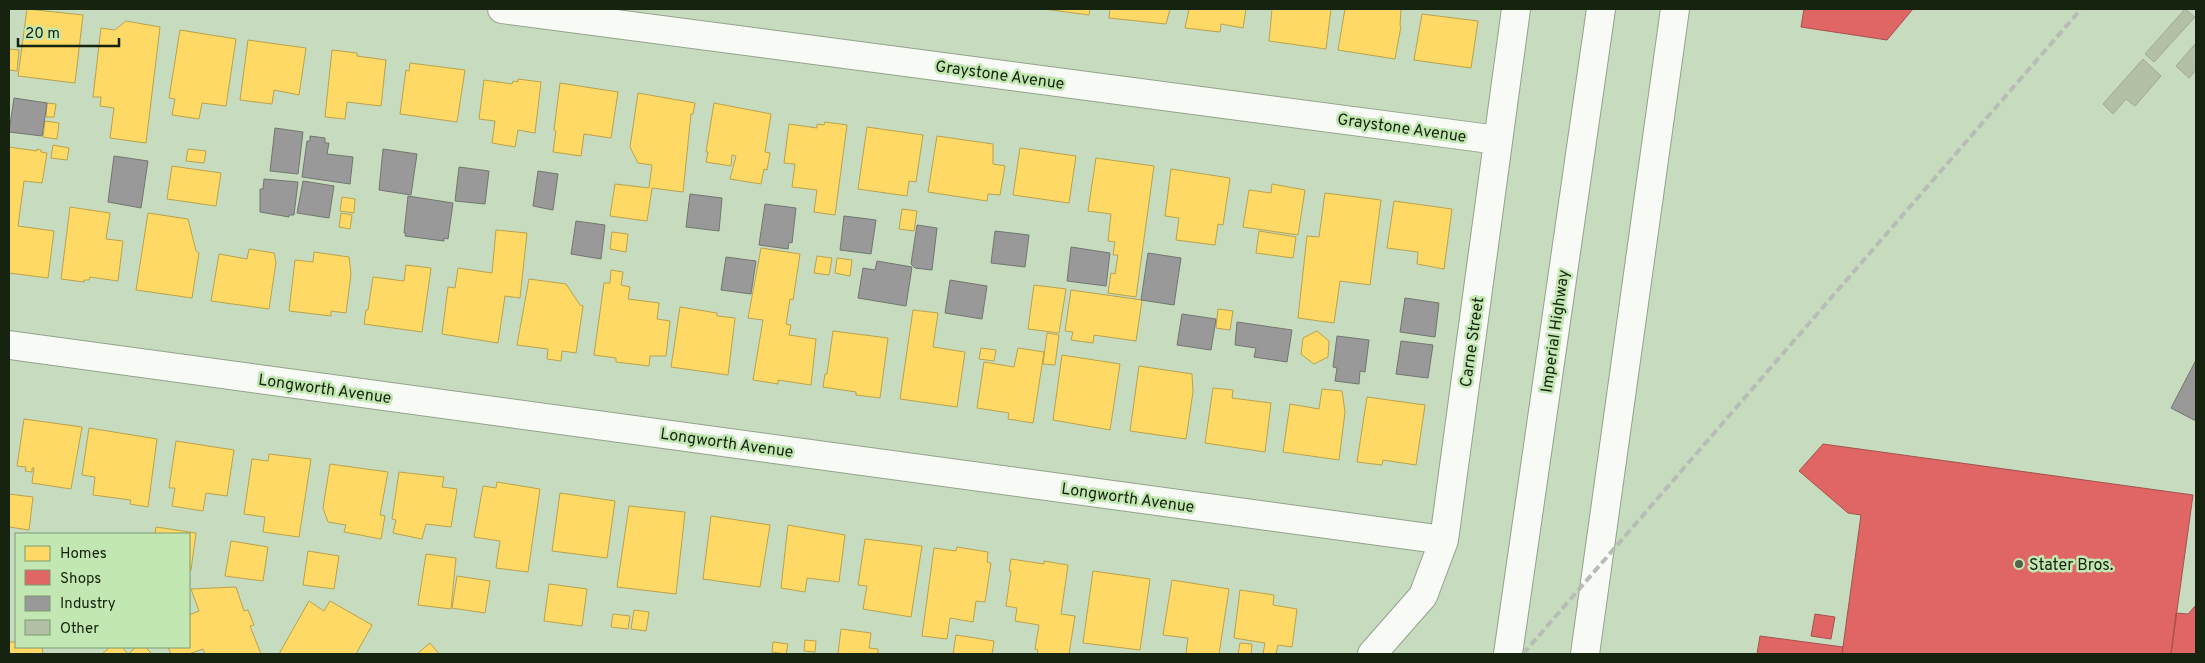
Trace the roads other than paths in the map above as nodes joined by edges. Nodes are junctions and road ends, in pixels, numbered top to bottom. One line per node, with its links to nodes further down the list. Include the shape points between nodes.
1 (502, 9): 5 (street, Graystone Avenue)
2 (1516, 9): 5 (street, Carne Street)
3 (1601, 9): 9 (street, Imperial Highway)
4 (1675, 9): 10 (street)
5 (1498, 140): 7 (street, Carne Street)
6 (9, 345): 7 (street, Longworth Avenue)
7 (1444, 540): 8 (street, Carne Street, via 1423,596)
8 (1372, 654)
9 (1508, 654)
10 (1585, 654)

